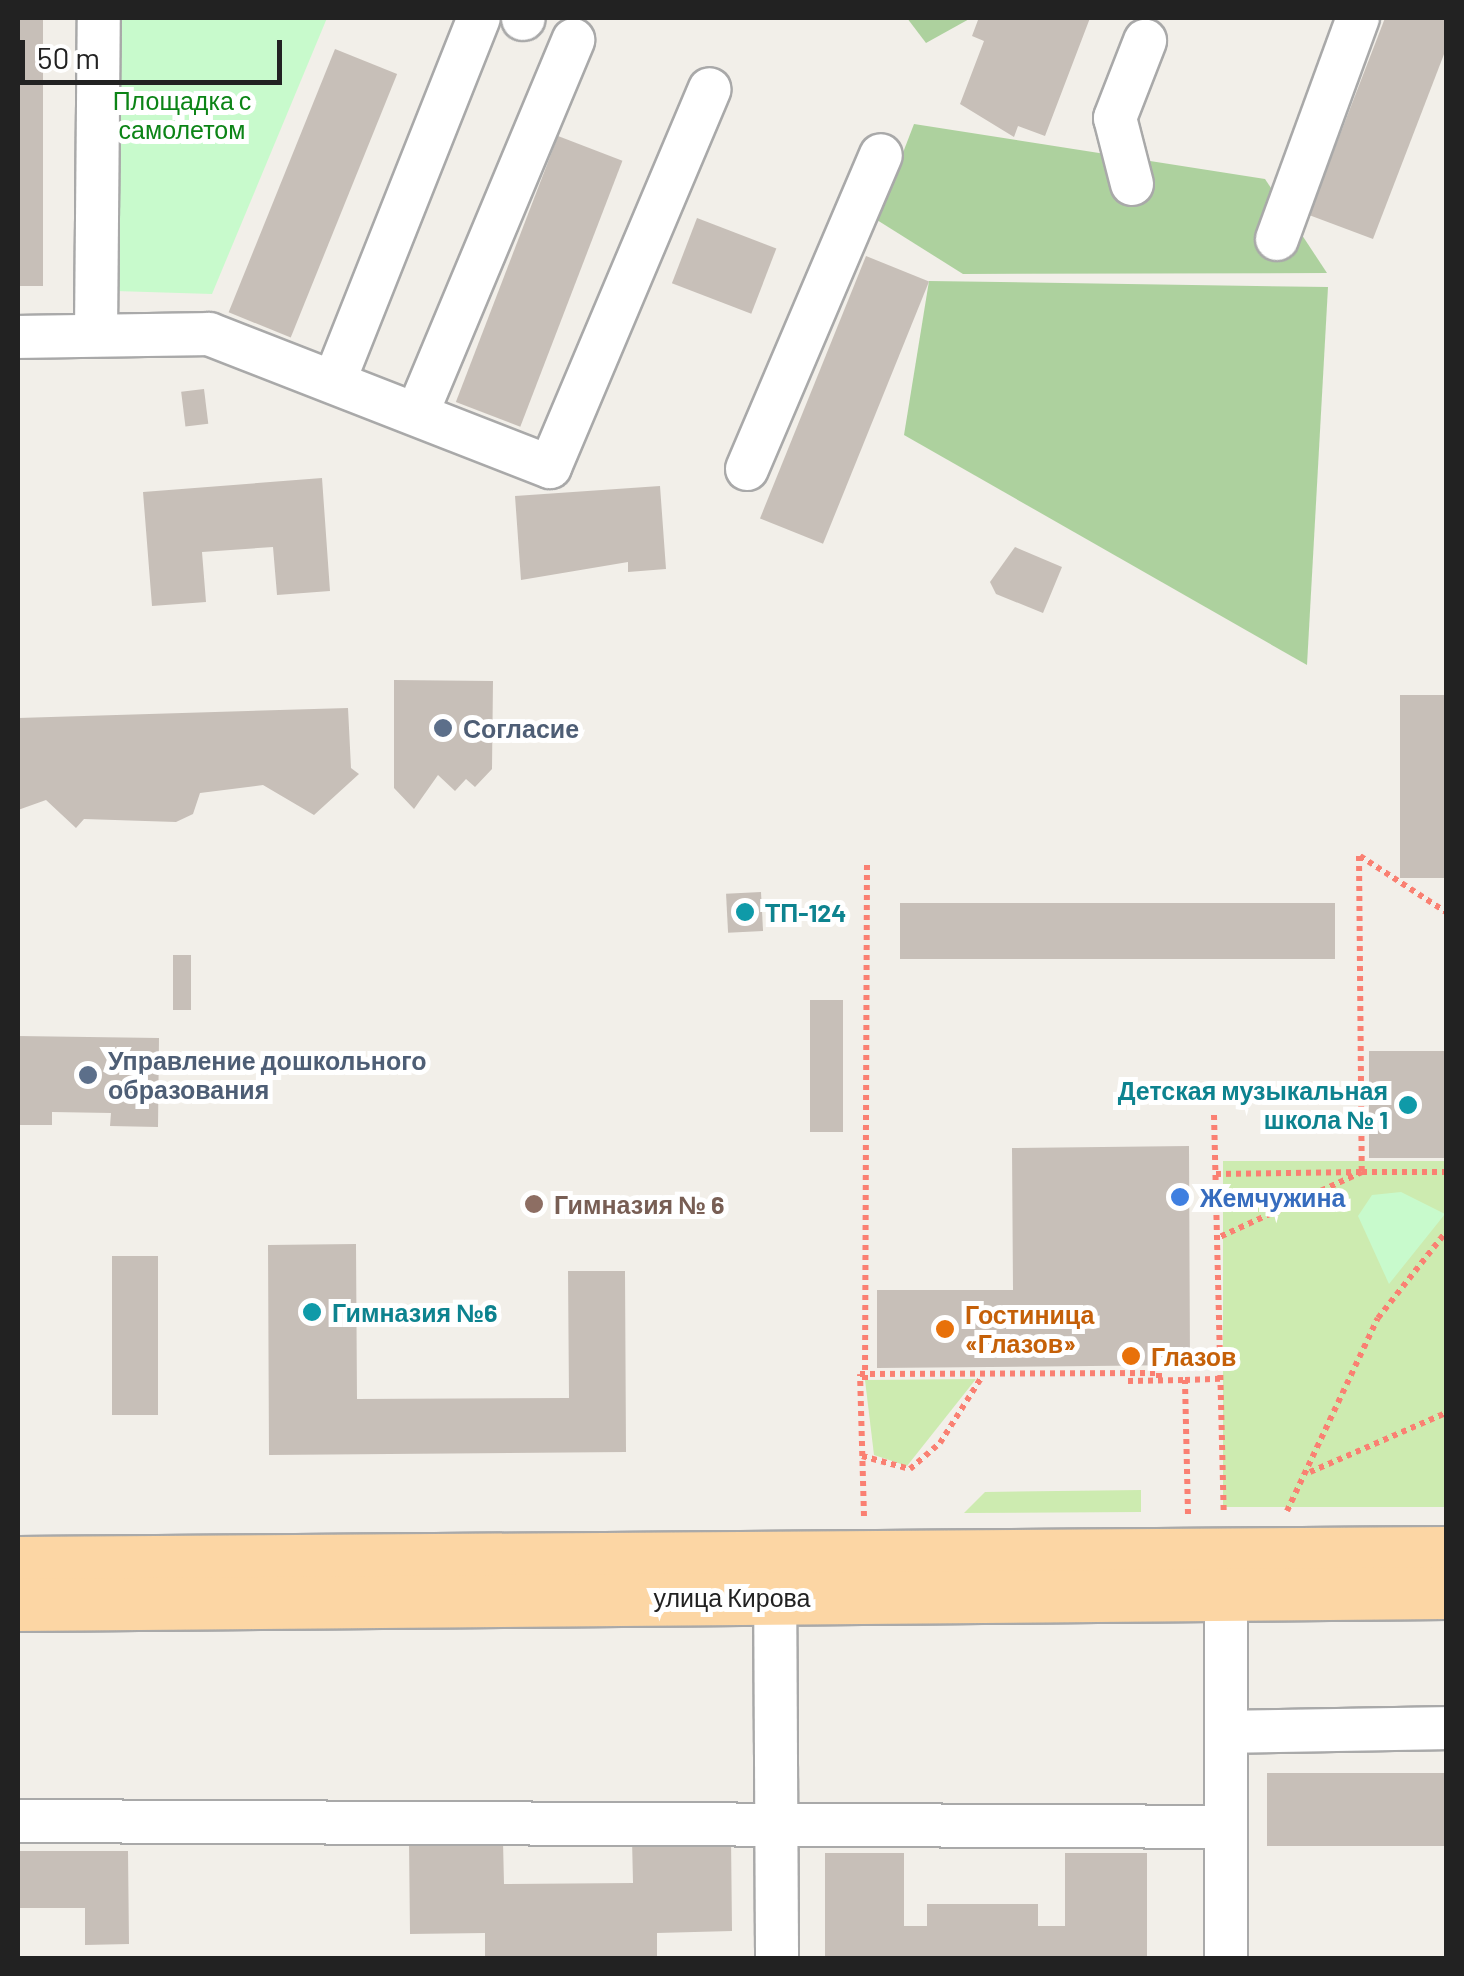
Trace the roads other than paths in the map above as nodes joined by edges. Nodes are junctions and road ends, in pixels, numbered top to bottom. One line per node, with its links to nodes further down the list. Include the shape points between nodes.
1 (99, 18): 10 (lane)
2 (478, 18): 12 (lane)
3 (1358, 18): 9 (lane)
4 (573, 40): 13 (lane)
5 (1145, 41): 8 (lane, via 1116,118)
6 (710, 90): 13 (lane, via 550,467)
7 (881, 155): 14 (lane)
8 (1132, 184)
9 (1278, 239)
10 (96, 334): 11 (lane); 12 (lane, via 210,334)
11 (18, 337)
12 (336, 376): 13 (lane)
13 (419, 410)
14 (748, 469)
15 (1216, 1549): 16 (main road, улица Кирова); 18 (main road, улица Кирова); 19 (main road, улица Кирова); 22 (lane)
16 (1446, 1553)
17 (18, 1563): 18 (main road, улица Кирова)
18 (775, 1577): 20 (main road, улица Кирова); 24 (lane)
19 (1446, 1593)
20 (18, 1606)
21 (1446, 1728): 22 (lane)
22 (1227, 1732): 25 (lane)
23 (18, 1821): 24 (lane)
24 (776, 1825): 25 (lane); 26 (lane)
25 (1225, 1828): 27 (lane)
26 (778, 1958)
27 (1226, 1958)

